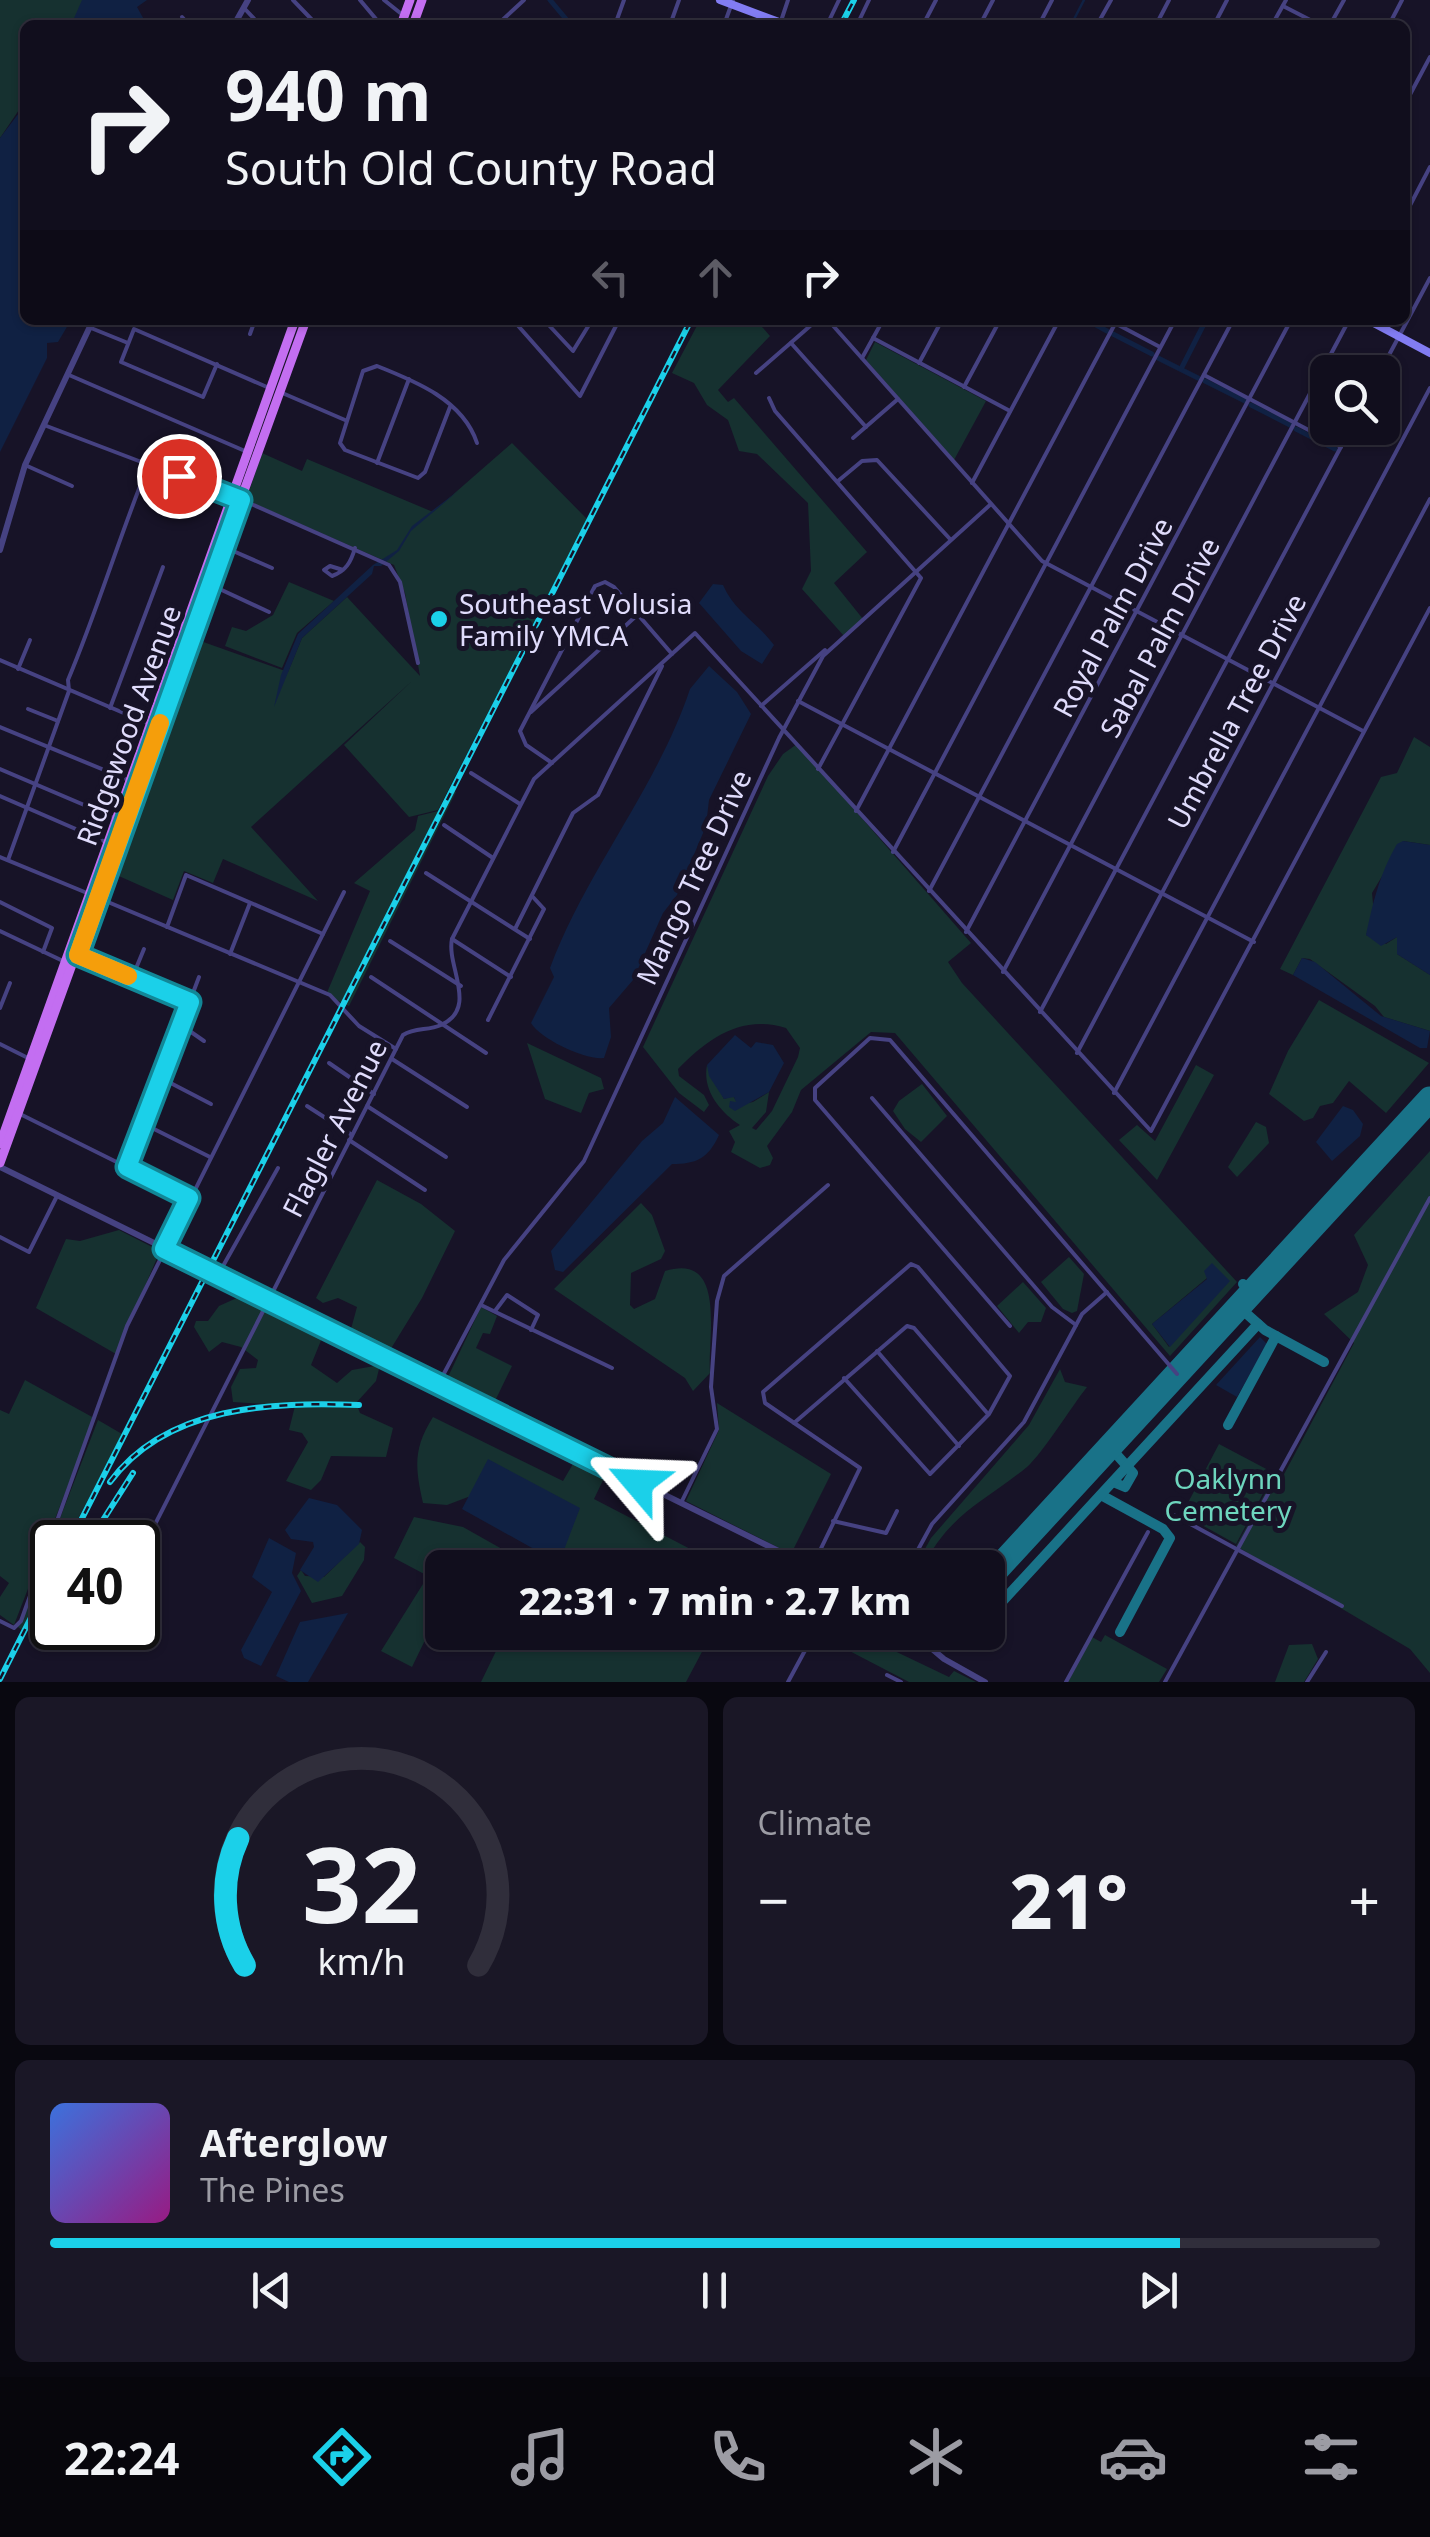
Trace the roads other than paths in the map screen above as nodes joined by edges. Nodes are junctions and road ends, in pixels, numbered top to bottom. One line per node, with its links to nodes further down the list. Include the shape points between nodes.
1 (293, 0): 11 (street)
2 (360, 0): 12 (street)
3 (384, 0): 13 (street)
4 (410, 0): 13 (main road)
5 (524, 0): 14 (street)
6 (720, 0): 7 (main road)
7 (732, 2): 15 (main road)
8 (1284, 3): 16 (street)
9 (182, 17): 10 (street)
10 (185, 20)
11 (312, 20)
12 (377, 20)
13 (403, 20)
14 (502, 20)
15 (773, 20)
16 (1312, 20)
17 (1430, 57): 18 (street)
18 (1410, 95)
19 (1430, 167): 20 (street)
20 (1410, 205)
21 (1430, 278): 22 (street)
22 (1410, 315)
23 (92, 325): 58 (street)
24 (94, 325): 50 (street)
25 (253, 325): 46 (street)
26 (293, 325): 63 (main road)
27 (304, 325): 63 (main road, Ridgewood Avenue)
28 (517, 325): 31 (street, via 580,396)
29 (549, 325): 30 (street, via 573,352)
30 (589, 325)
31 (617, 325)
32 (811, 325): 49 (street)
33 (832, 325): 54 (street)
34 (880, 325): 48 (street)
35 (939, 325): 55 (street)
36 (997, 325): 61 (street)
37 (1055, 325): 68 (street)
38 (1112, 325): 86 (street)
39 (1121, 325): 51 (street)
40 (1172, 325): 51 (street)
41 (1230, 325): 59 (street)
42 (1288, 325): 66 (street, Royal Palm Drive)
43 (1346, 325): 70 (street, Sabal Palm Drive)
44 (1378, 325): 47 (main road)
45 (1405, 325): 47 (street)
46 (250, 334)
47 (1399, 336): 52 (main road); 53 (street)
48 (874, 338): 54 (street); 55 (street)
49 (791, 343): 57 (street); 72 (street)
50 (128, 344): 56 (street, via 134,329); 56 (street, via 121,362 203,397)
51 (1160, 347): 91 (street)
52 (1430, 353)
53 (1389, 355)
54 (862, 358): 65 (street)
55 (919, 363): 61 (street)
56 (217, 364): 63 (street)
57 (756, 373)
58 (69, 375): 71 (street); 76 (street)
59 (1204, 375): 66 (street); 97 (street)
60 (410, 379): 67 (street); 69 (street, via 370,366); 78 (street)
61 (964, 387): 68 (street)
62 (1430, 388): 111 (street, Umbrella Tree Drive)
63 (276, 390): 69 (street); 76 (main road, Ridgewood Avenue); 83 (main road, Ridgewood Avenue)
64 (769, 398): 80 (street)
65 (898, 399): 72 (street); 81 (street)
66 (1250, 399): 70 (street); 100 (street, Royal Palm Drive)
67 (450, 406): 74 (street); 78 (street, via 423,474 411,478)
68 (1010, 412): 81 (street)
69 (345, 420): 78 (street, via 339,435 345,450)
70 (1295, 423): 75 (street); 102 (street, Sabal Palm Drive)
71 (44, 425): 77 (street); 79 (street)
72 (866, 427): 73 (street)
73 (853, 438)
74 (477, 443)
75 (1340, 447): 108 (street)
76 (250, 453): 83 (main road, Ridgewood Avenue)
77 (148, 464): 83 (street); 112 (street, via 68,680)
78 (377, 464)
79 (24, 466): 82 (street); 90 (street)
80 (838, 482): 87 (street, via 862,461 877,460); 95 (street)
81 (972, 483): 85 (street)
82 (72, 486)
83 (238, 498): 88 (main road, Ridgewood Avenue); 89 (street)
84 (1430, 498): 116 (street)
85 (991, 504): 86 (street); 87 (street, Mango Tree Drive)
86 (1008, 524): 91 (street); 126 (street)
87 (950, 540): 95 (street, Mango Tree Drive)
88 (221, 544): 93 (street); 96 (main road, Ridgewood Avenue)
89 (354, 548): 94 (street); 109 (street, via 384,561 400,582)
90 (0, 550)
91 (1046, 563): 97 (street); 131 (street)
92 (163, 567): 115 (street)
93 (272, 568)
94 (343, 570)
95 (915, 570): 104 (street, Mango Tree Drive); 121 (street, via 920,582)
96 (206, 585): 99 (street); 120 (main road, Ridgewood Avenue); 120 (main road, Ridgewood Avenue)
97 (1091, 588): 100 (street); 135 (street)
98 (1430, 608): 124 (street)
99 (269, 612)
100 (1137, 612): 102 (street); 140 (street, Royal Palm Drive)
101 (637, 616): 105 (street); 118 (street); 118 (street, via 614,587 595,586)
102 (1182, 636): 108 (street); 143 (street, Sabal Palm Drive)
103 (30, 640): 110 (street)
104 (829, 647): 113 (street, Mango Tree Drive); 114 (street)
105 (672, 654): 107 (street); 114 (street, via 695,632)
106 (0, 660): 110 (street)
107 (664, 660): 127 (street); 154 (street, via 598,795 573,813)
108 (1228, 660): 111 (street); 148 (street)
109 (418, 662)
110 (18, 668): 112 (street)
111 (1274, 684): 116 (street); 152 (street, Umbrella Tree Drive)
112 (70, 691): 115 (street); 119 (street)
113 (798, 701): 121 (street); 123 (street, Mango Tree Drive)
114 (761, 706): 123 (street)
115 (110, 708): 120 (street)
116 (1319, 708): 124 (street); 158 (street)
117 (28, 709): 119 (street)
118 (528, 715): 127 (street, via 522,740)
119 (58, 721): 125 (street)
120 (154, 725): 132 (main road, Ridgewood Avenue); 153 (main road, Ridgewood Avenue)
121 (844, 725): 126 (street); 129 (street)
122 (0, 727): 125 (street)
123 (783, 730): 129 (street); 224 (street, Mango Tree Drive, via 584,1161 504,1260)
124 (1365, 732): 167 (street)
125 (49, 748): 132 (street); 133 (street)
126 (890, 749): 131 (street); 138 (street)
127 (552, 764): 136 (street)
128 (0, 768): 133 (street)
129 (818, 769): 138 (street)
130 (471, 772): 136 (street)
131 (935, 773): 135 (street); 144 (street)
132 (130, 781): 139 (main road, Ridgewood Avenue)
133 (35, 784): 137 (street); 139 (street)
134 (0, 796): 137 (street)
135 (980, 797): 140 (street); 150 (street)
136 (520, 804): 146 (street)
137 (27, 808): 142 (street); 147 (street)
138 (856, 811): 144 (street)
139 (117, 819): 142 (main road, Ridgewood Avenue)
140 (1026, 822): 143 (street); 162 (street, Royal Palm Drive)
141 (444, 825): 146 (street)
142 (108, 843): 153 (main road, Ridgewood Avenue)
143 (1072, 846): 148 (street); 173 (street, Sabal Palm Drive)
144 (893, 852): 150 (street)
145 (0, 856): 147 (street)
146 (493, 858): 156 (street)
147 (8, 860): 153 (street)
148 (1117, 870): 152 (street); 184 (street)
149 (426, 872): 156 (street)
150 (929, 891): 162 (street)
151 (344, 892): 163 (street)
152 (1162, 894): 158 (street); 193 (street, Umbrella Tree Drive)
153 (94, 896): 159 (street); 171 (main road, Ridgewood Avenue); 172 (main road, Ridgewood Avenue)
154 (532, 896): 160 (street); 165 (street, via 544,905)
155 (0, 902): 169 (street, via 52,928)
156 (472, 902): 160 (street); 164 (street)
157 (250, 903): 159 (street, via 186,875); 163 (street); 170 (street)
158 (1208, 918): 167 (street); 198 (street)
159 (167, 927): 170 (street)
160 (514, 929): 165 (street)
161 (0, 931): 169 (street)
162 (966, 932): 173 (street)
163 (324, 935): 178 (street)
164 (452, 939): 175 (street); 180 (street)
165 (530, 939): 175 (street)
166 (390, 941): 180 (street)
167 (1254, 942): 198 (street, via 1151,1131)
168 (144, 949): 176 (street)
169 (43, 952): 172 (street)
170 (230, 954): 178 (street)
171 (78, 955): 176 (street); 188 (main road, Ridgewood Avenue)
172 (68, 962): 181 (main road, Ridgewood Avenue)
173 (1003, 972): 184 (street)
174 (371, 976): 187 (street)
175 (511, 977): 185 (street)
176 (132, 978): 182 (street)
177 (199, 978): 182 (street)
178 (298, 982): 191 (street, via 336,1000 359,1026); 209 (street)
179 (10, 983): 183 (street)
180 (461, 986): 187 (street, via 457,1008)
181 (58, 988): 188 (main road); 195 (main road, Ridgewood Avenue)
182 (190, 1002): 186 (street)
183 (1, 1003)
184 (1040, 1012): 193 (street)
185 (488, 1020)
186 (181, 1025): 189 (street); 197 (street)
187 (443, 1025): 191 (street, Flagler Avenue, via 407,1032); 192 (street)
188 (52, 1028): 205 (main road, Ridgewood Avenue)
189 (204, 1041)
190 (0, 1044): 195 (street)
191 (396, 1049): 194 (street, Flagler Avenue)
192 (486, 1053)
193 (1077, 1053): 198 (street)
194 (392, 1058): 199 (street, Flagler Avenue); 204 (street)
195 (32, 1060): 205 (main road, Ridgewood Avenue)
196 (330, 1063): 199 (street)
197 (162, 1078): 201 (street); 206 (street)
198 (1114, 1093)
199 (374, 1094): 203 (street, Flagler Avenue)
200 (872, 1098): 227 (street, via 1052,1307)
201 (211, 1104)
202 (306, 1106): 207 (street)
203 (368, 1106): 207 (street, Flagler Avenue); 210 (street)
204 (468, 1107)
205 (15, 1110): 208 (main road, Ridgewood Avenue); 211 (main road, Ridgewood Avenue); 212 (street)
206 (144, 1124): 209 (street); 212 (street)
207 (351, 1138): 215 (street); 223 (street, Flagler Avenue)
208 (0, 1144)
209 (210, 1157): 217 (street)
210 (446, 1157)
211 (0, 1165): 216 (street)
212 (127, 1167): 217 (street)
213 (278, 1168): 221 (street)
214 (828, 1185): 237 (street, via 724,1276 711,1387 717,1429)
215 (425, 1190)
216 (58, 1196): 219 (street, via 28,1252); 220 (street)
217 (189, 1198): 220 (street)
218 (1430, 1198): 246 (street)
219 (0, 1237)
220 (164, 1249): 221 (street); 248 (street, via 128,1326 14,1628)
221 (218, 1276): 223 (street)
222 (1106, 1292): 226 (street, via 890,1040 870,1038 814,1088 814,1100); 227 (street); 231 (street)
223 (270, 1302): 233 (street); 240 (street, Flagler Avenue)
224 (480, 1304): 225 (street); 233 (street, Mango Tree Drive)
225 (495, 1311): 228 (street); 228 (street, via 507,1295 538,1315)
226 (1010, 1326)
227 (1076, 1326): 245 (street, via 1024,1422 932,1524)
228 (532, 1330): 230 (street)
229 (876, 1350): 232 (street); 234 (street, via 902,1327 914,1328); 236 (street)
230 (612, 1368)
231 (1177, 1374)
232 (844, 1378): 235 (street); 236 (street, via 924,1471 935,1472)
233 (438, 1386): 237 (street)
234 (988, 1414): 235 (street, via 1010,1380 1008,1372 910,1264 764,1392 765,1403); 236 (street)
235 (794, 1423): 241 (street, via 860,1468)
236 (959, 1446)
237 (680, 1503): 243 (street)
238 (897, 1511): 241 (street, via 886,1533)
239 (1170, 1512): 246 (street)
240 (158, 1520)
241 (833, 1522): 244 (street)
242 (1148, 1532): 256 (street)
243 (777, 1550)
244 (820, 1550)
245 (918, 1550)
246 (1237, 1550): 247 (street); 257 (street)
247 (1342, 1606)
248 (0, 1621)
249 (805, 1650): 253 (street)
250 (934, 1650): 255 (street)
251 (1326, 1652): 258 (street)
252 (887, 1675): 254 (street)
253 (788, 1682)
254 (902, 1682)
255 (985, 1682)
256 (1066, 1682)
257 (1166, 1682)
258 (1307, 1682)

